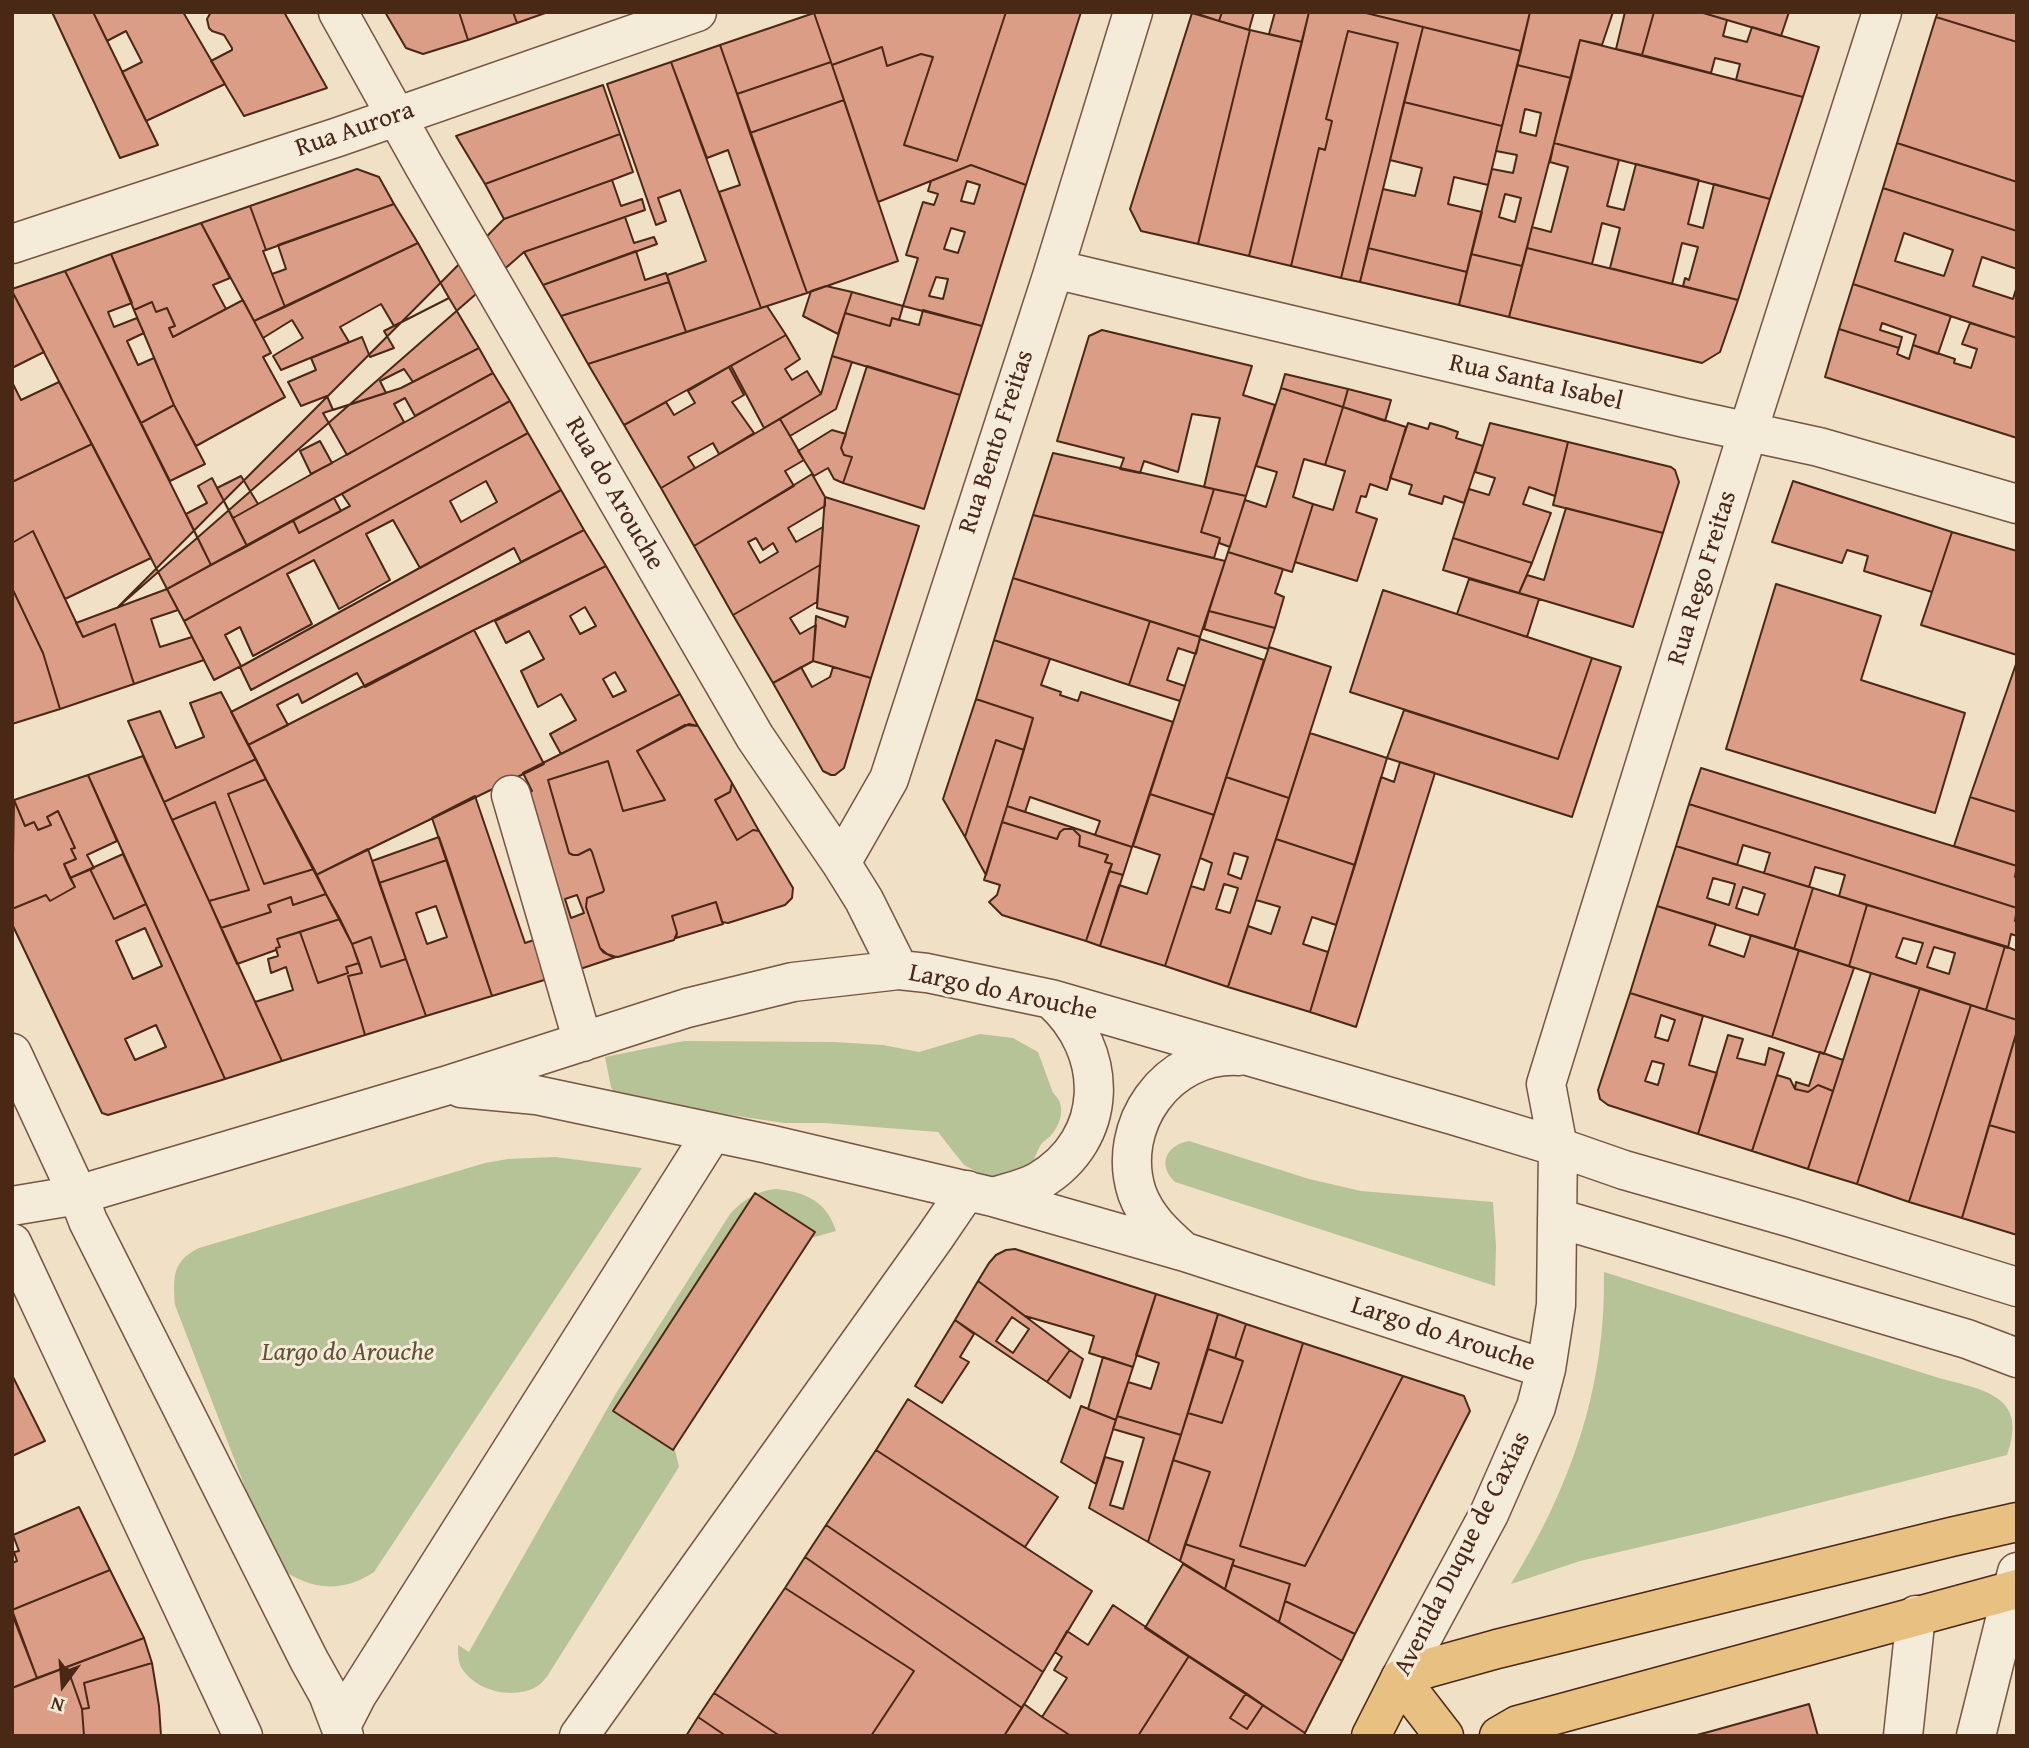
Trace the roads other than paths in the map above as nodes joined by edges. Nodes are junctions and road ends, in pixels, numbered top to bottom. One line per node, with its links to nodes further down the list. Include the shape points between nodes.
1 (338, 12): 5 (street, Rua do Arouche)
2 (697, 12): 5 (street, Rua Aurora)
3 (1133, 12): 7 (street, Rua Bento Freitas)
4 (1882, 12): 8 (street, Rua Rego Freitas)
5 (396, 117): 6 (street, Rua Aurora); 11 (street, Rua do Arouche, via 755,737)
6 (12, 244)
7 (1054, 269): 8 (street, Rua Santa Isabel); 11 (street, Rua Bento Freitas, via 889,779)
8 (1748, 431): 9 (street, Rua Santa Isabel); 19 (street, Rua Rego Freitas, via 1546,1084)
9 (2017, 504)
10 (501, 799): 14 (street)
11 (841, 863): 12 (street, Rua do Arouche)
12 (899, 970): 13 (street, Largo do Arouche); 14 (street, Largo do Arouche, via 793,982 687,1008)
13 (1051, 999): 16 (street, Largo do Arouche); 20 (street, via 1082,1035 1092,1064 1094,1094 1087,1124 1073,1151 1051,1173 1024,1189)
14 (572, 1046): 17 (street, Largo do Arouche)
15 (12, 1053): 21 (street)
16 (1255, 1058): 19 (street, Largo do Arouche); 25 (street, via 1229,1056 1192,1065 1161,1087 1140,1119 1132,1156 1137,1194 1157,1227)
17 (445, 1086): 18 (street, Largo do Arouche, via 536,1095); 21 (street, Largo do Arouche)
18 (712, 1133): 20 (street, Largo do Arouche); 33 (street, via 357,1695)
19 (1558, 1147): 23 (street, Largo do Arouche); 26 (street, Largo do Arouche)
20 (980, 1193): 25 (street, Largo do Arouche); 35 (street, via 935,1237)
21 (78, 1195): 22 (street, Largo do Arouche); 33 (street)
22 (12, 1206)
23 (1557, 1218): 27 (street, via 1967,1339); 28 (street, Largo do Arouche, via 1556,1305)
24 (12, 1243): 34 (street)
25 (1185, 1252): 28 (street, Largo do Arouche)
26 (2017, 1287)
27 (2017, 1358)
28 (1546, 1370): 32 (street, Avenida Duque de Caxias, via 1536,1407 1489,1514)
29 (2017, 1522): 32 (main road, via 1497,1649)
30 (2016, 1586): 31 (main road); 40 (street)
31 (1916, 1615): 38 (main road, via 1518,1725); 39 (street)
32 (1400, 1679): 36 (main road, Avenida Duque de Caxias); 37 (main road)
33 (343, 1731)
34 (243, 1736)
35 (579, 1736)
36 (1371, 1736)
37 (1444, 1736)
38 (1499, 1736)
39 (1903, 1736)
40 (1976, 1736)

